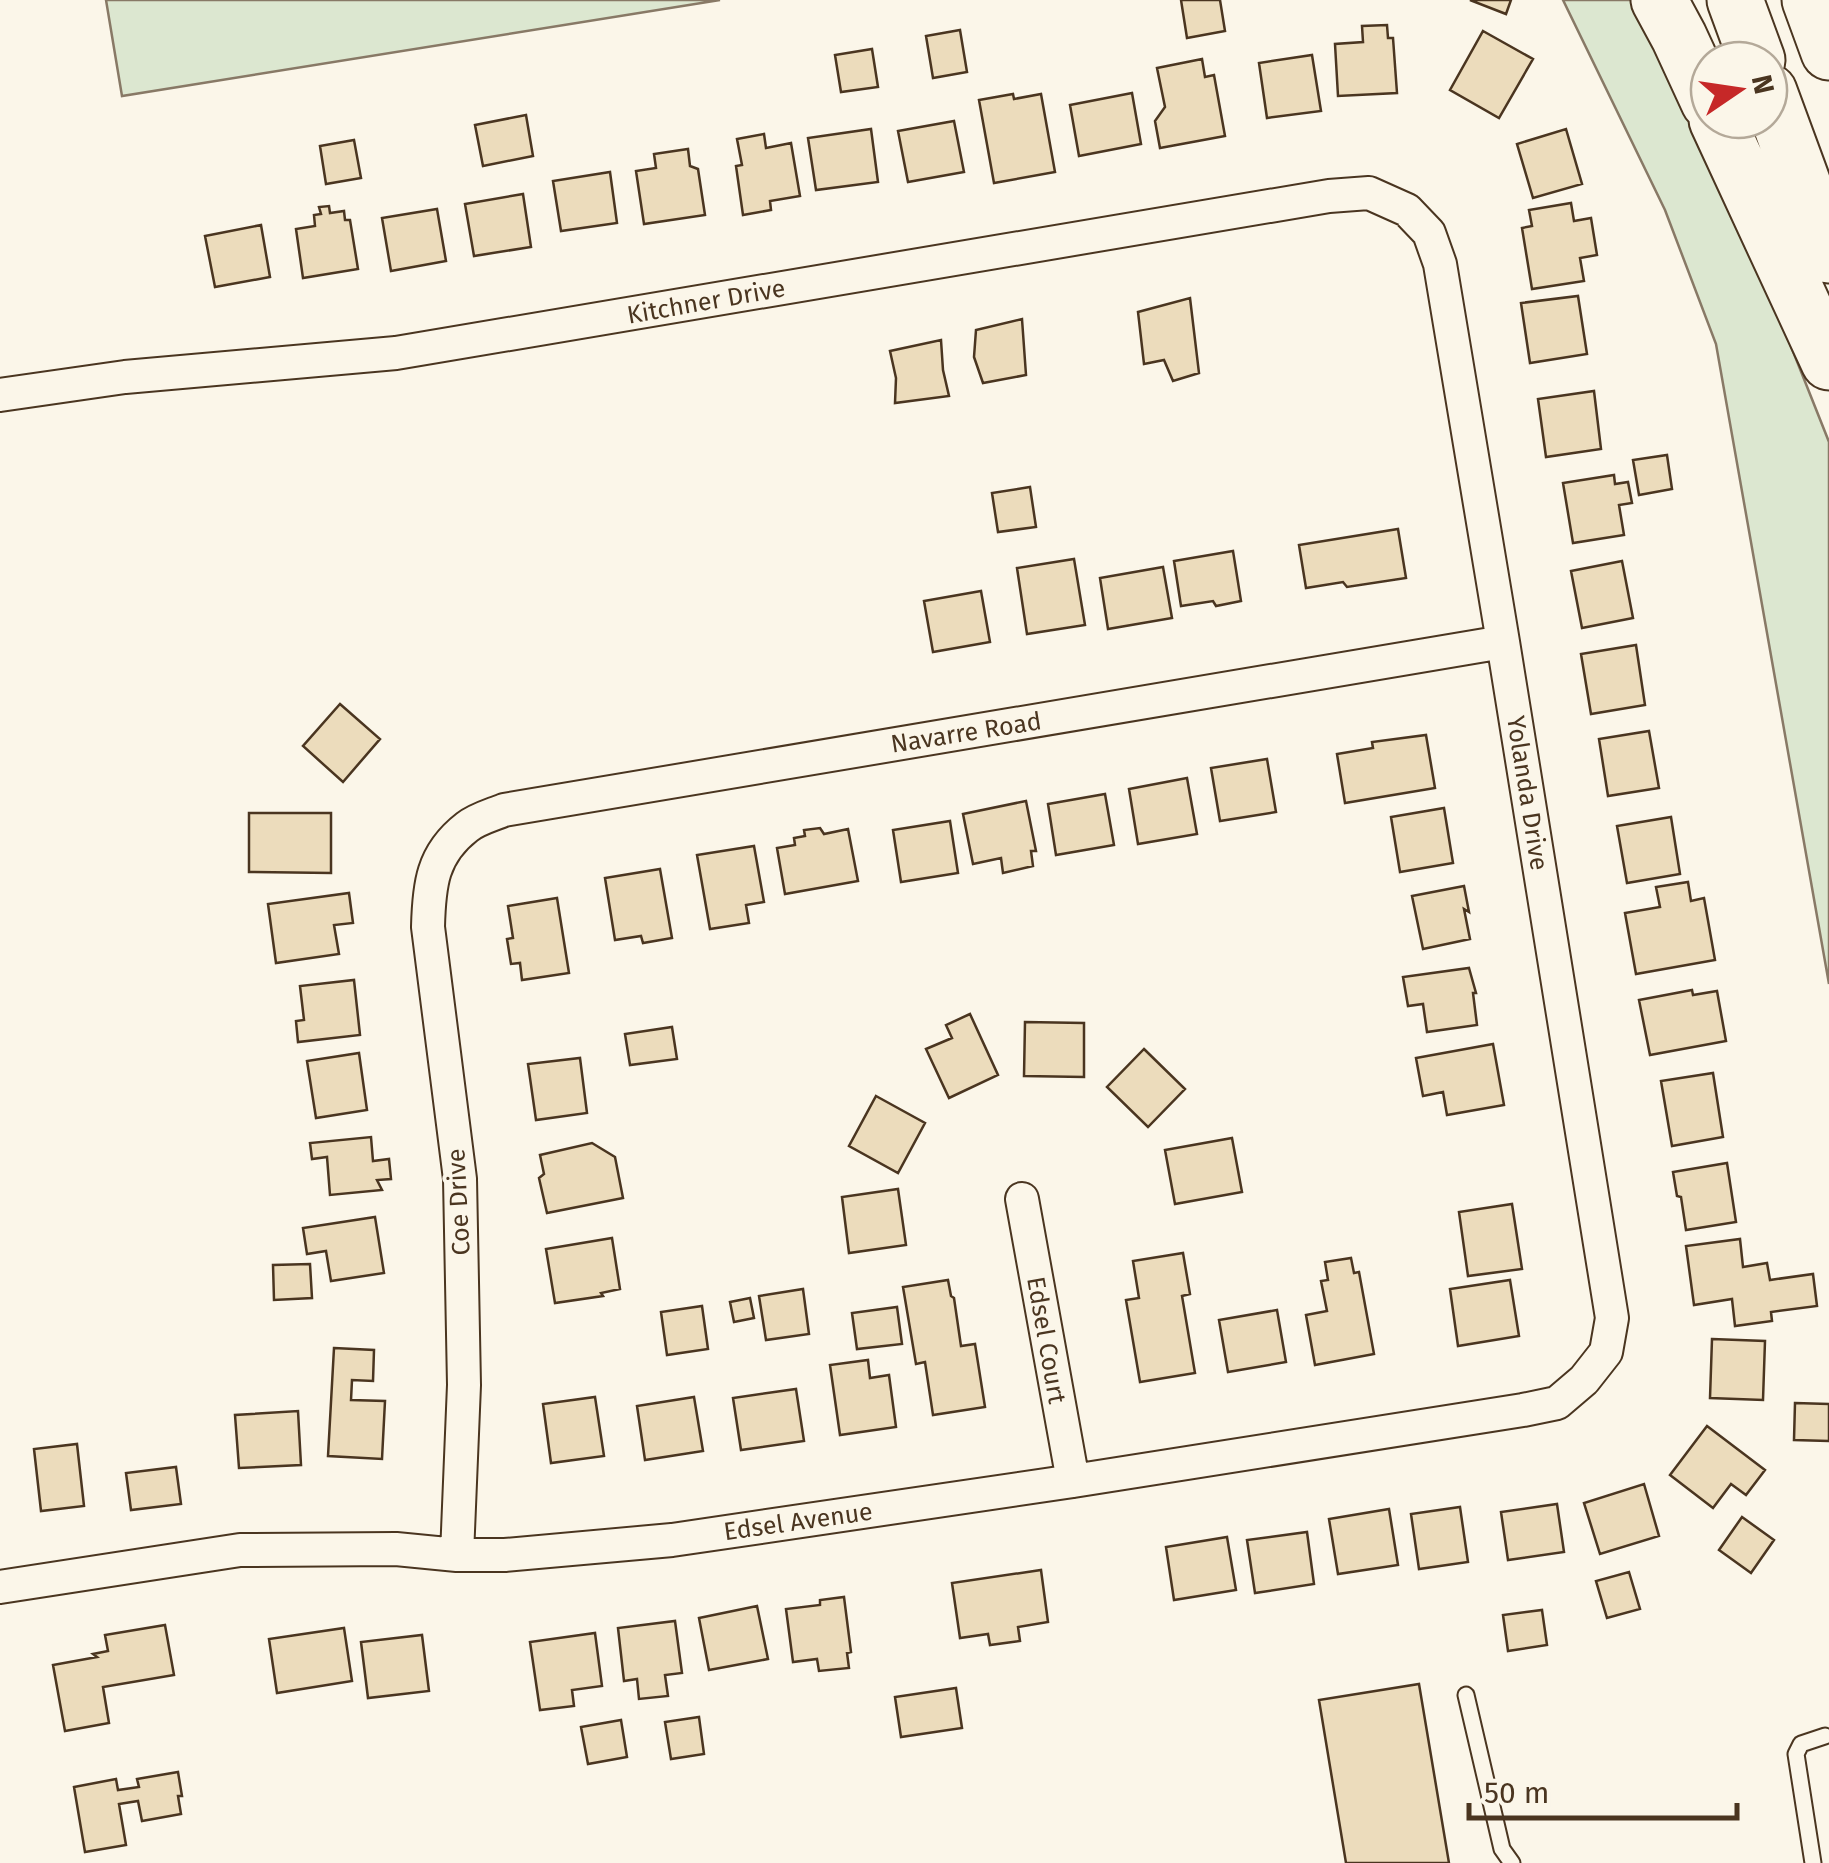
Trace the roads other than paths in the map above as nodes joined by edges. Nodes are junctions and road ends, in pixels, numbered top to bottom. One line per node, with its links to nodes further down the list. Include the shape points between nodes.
1 (1659, 0): 6 (highway)
2 (1735, 0): 4 (highway)
3 (1810, 0): 5 (highway)
4 (1750, 40)
5 (1829, 52)
6 (1689, 59)
7 (1726, 140): 11 (highway)
8 (1787, 140): 10 (highway)
9 (1407, 210): 12 (street, Kitchner Drive, via 1369,194 1328,196 396,353); 13 (street, Yolanda Drive, via 1429,234 1440,264)
10 (1829, 254)
11 (1829, 362)
12 (0, 395)
13 (1503, 642): 14 (street, Navarre Road, via 504,810 469,825); 16 (street, Yolanda Drive, via 1612,1318 1606,1352)
14 (442, 852): 18 (street, Coe Drive, via 429,888 428,927 460,1179 464,1385)
15 (1022, 1199): 17 (street, Edsel Court)
16 (1584, 1380): 17 (street, Edsel Avenue, via 1558,1402 1523,1410)
17 (1073, 1481): 18 (street, Edsel Avenue, via 672,1540)
18 (456, 1555): 19 (street, Edsel Avenue, via 240,1550)
19 (0, 1587)
20 (1466, 1695): 22 (lane, via 1502,1849)
21 (1825, 1736): 23 (lane, via 1801,1744 1796,1754)
22 (1512, 1863)
23 (1814, 1863)

